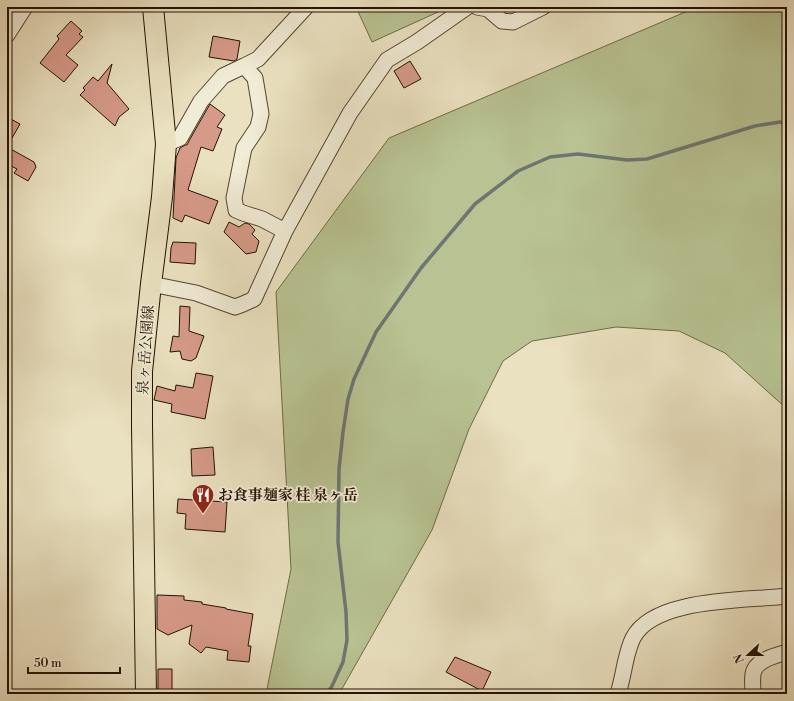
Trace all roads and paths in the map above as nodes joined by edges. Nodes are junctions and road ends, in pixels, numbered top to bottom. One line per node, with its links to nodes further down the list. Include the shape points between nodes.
1 (25, 7): 7 (street)
2 (153, 7): 10 (main road, 泉ヶ岳公園線)
3 (306, 7): 9 (street, via 258,59)
4 (467, 7): 11 (street, via 387,60 350,113)
5 (477, 7): 6 (street, via 488,10 502,21 513,22)
6 (543, 7)
7 (11, 21): 8 (street)
8 (7, 35)
9 (244, 66): 10 (street, via 223,76 201,101 180,138); 11 (street, via 255,78 261,114 258,127 244,148 234,198 236,210)
10 (166, 144): 12 (main road, 泉ヶ岳公園線)
11 (285, 231): 12 (street, via 254,299 243,304 235,307 196,293)
12 (151, 284): 15 (main road, 泉ヶ岳公園線, via 142,371)
13 (787, 596): 16 (street, via 699,604 672,610 652,619 637,631 632,639)
14 (787, 652): 17 (street, via 763,661 755,668)
15 (146, 694)
16 (618, 694)
17 (753, 694)

